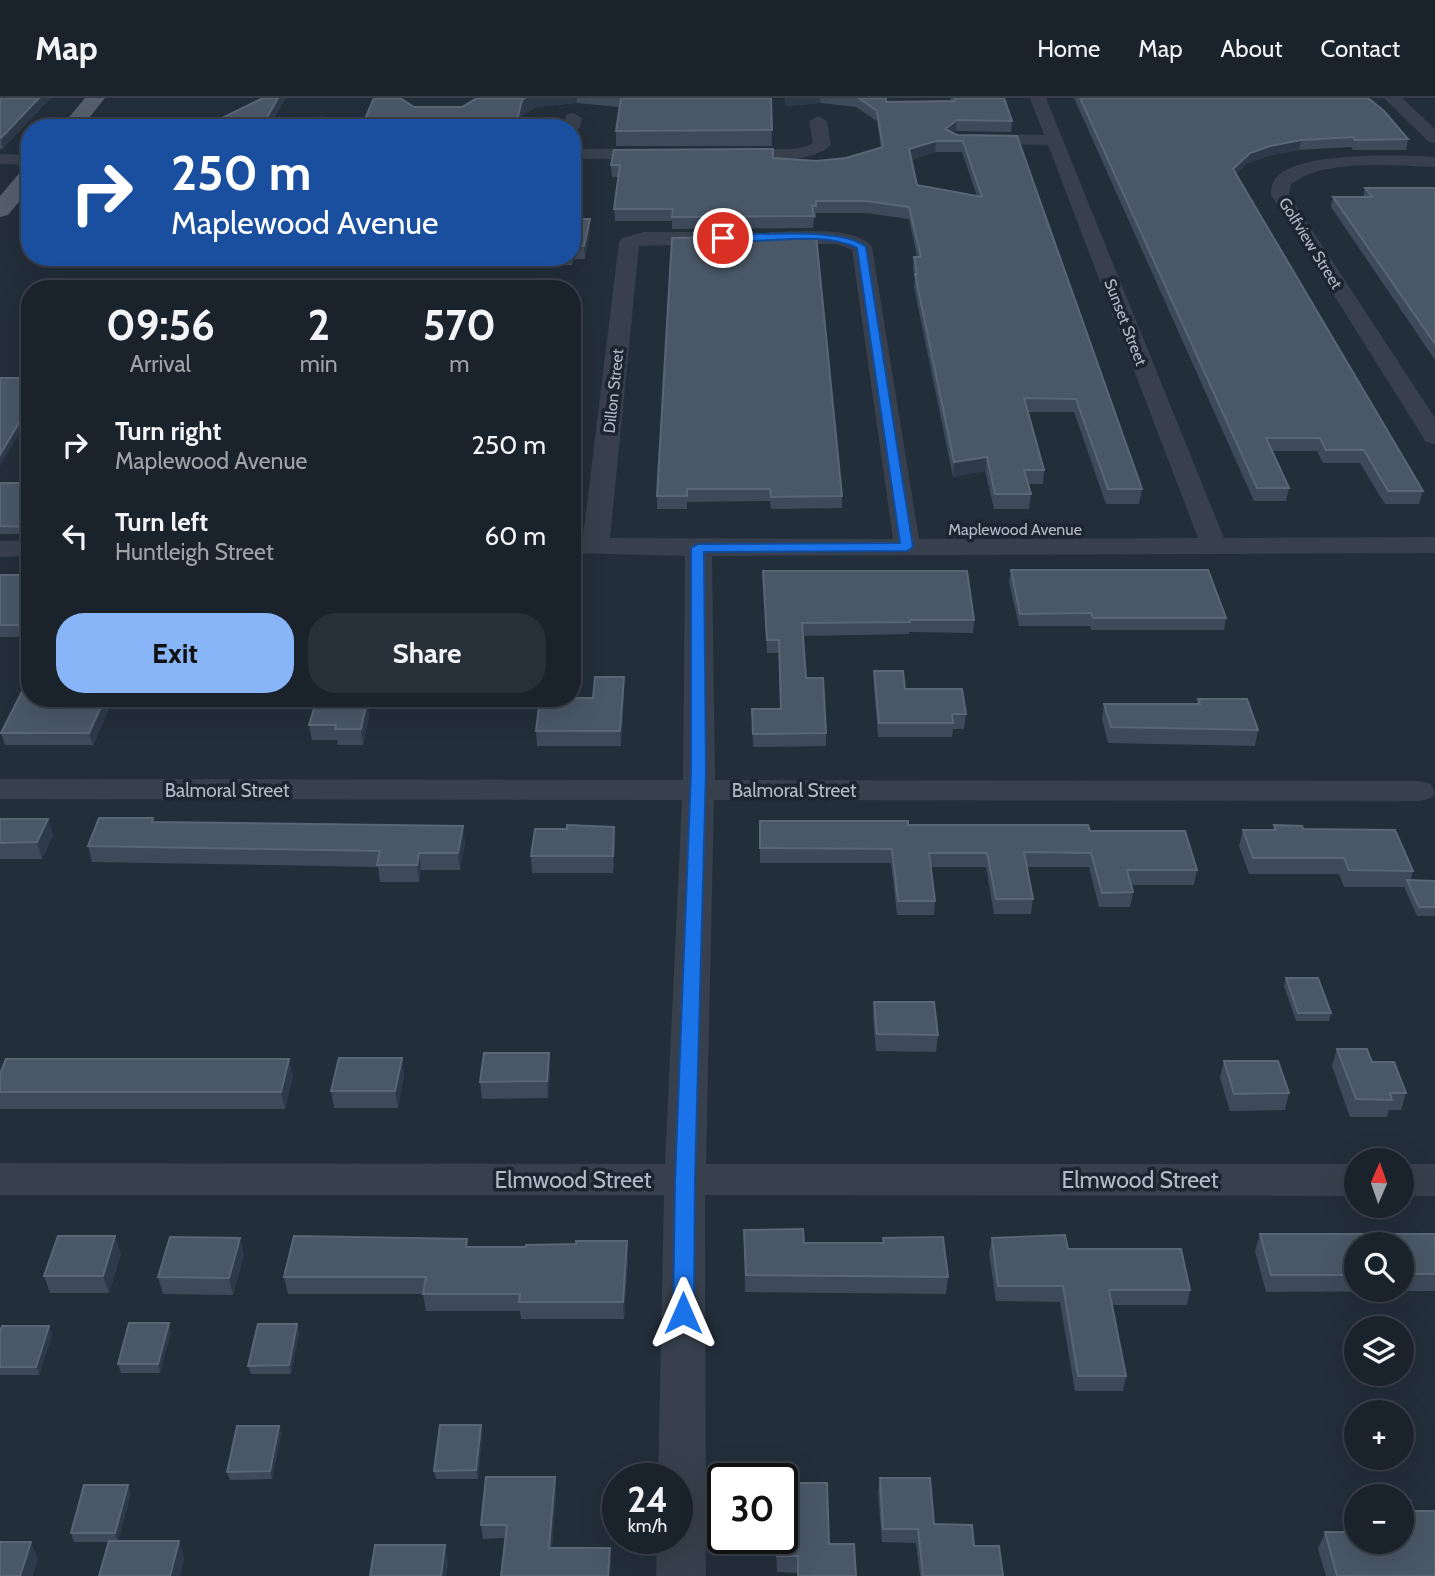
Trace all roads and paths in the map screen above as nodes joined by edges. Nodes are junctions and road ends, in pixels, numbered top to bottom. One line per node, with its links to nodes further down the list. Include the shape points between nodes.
1 (95, 98): 4 (main road)
2 (1038, 98): 8 (street, Sunset Street)
3 (1392, 98): 6 (street)
4 (78, 119)
5 (818, 121): 11 (street, via 822,145 814,151)
6 (1435, 138)
7 (956, 139): 8 (street)
8 (1055, 140): 19 (street, Sunset Street)
9 (581, 154): 10 (street)
10 (681, 154)
11 (708, 154)
12 (0, 159): 13 (street)
13 (21, 160)
14 (1435, 162): 17 (street, Golfview Street, via 1323,164 1290,174 1278,187)
15 (21, 186): 16 (main road)
16 (0, 210)
17 (1435, 437)
18 (1435, 527): 19 (street, Maplewood Avenue)
19 (1210, 537): 20 (street, Maplewood Avenue); 22 (street, Maplewood Avenue)
20 (905, 538): 21 (street, Maplewood Avenue, via 662,535); 21 (street, Dillon Street, via 863,250 840,239 633,240); 24 (street, Maplewood Avenue)
21 (584, 544): 24 (street, Maplewood Avenue)
22 (1435, 545)
23 (21, 548): 25 (street)
24 (698, 548): 27 (street)
25 (0, 549)
26 (0, 789): 27 (street, Balmoral Street)
27 (697, 790): 28 (street, Balmoral Street); 30 (street)
28 (1420, 791)
29 (0, 1180): 30 (street, Elmwood Street)
30 (685, 1180): 31 (street, Elmwood Street); 34 (street)
31 (1344, 1180)
32 (1414, 1181): 33 (street)
33 (1435, 1181)
34 (681, 1576)

